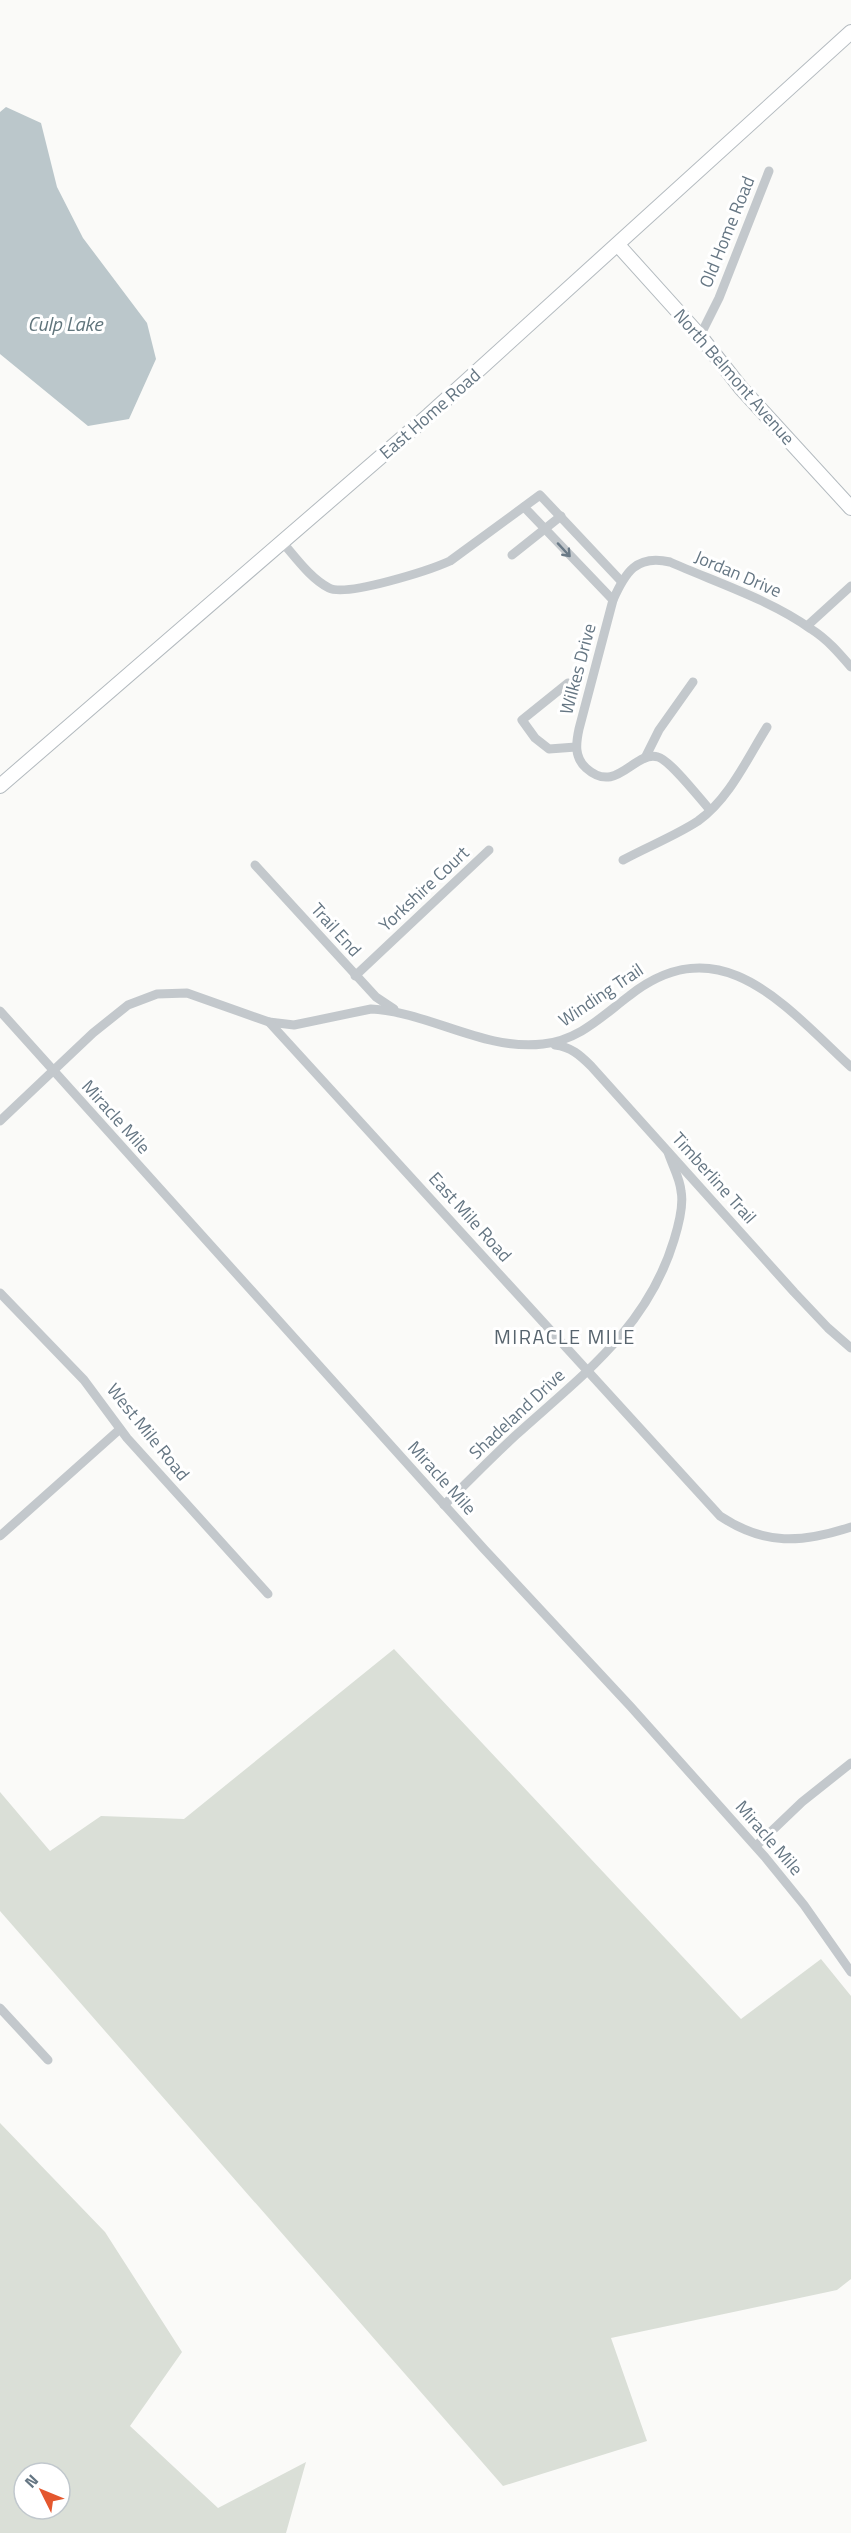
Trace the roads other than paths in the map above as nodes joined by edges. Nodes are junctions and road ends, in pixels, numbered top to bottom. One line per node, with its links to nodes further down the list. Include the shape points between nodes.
1 (851, 32): 3 (street, East Home Road)
2 (769, 171): 4 (street, Old Home Road, via 719,298)
3 (618, 245): 4 (street, North Belmont Avenue); 9 (street, East Home Road)
4 (699, 336): 6 (street, North Belmont Avenue, via 741,388)
5 (524, 507): 7 (street, via 540,495); 8 (street); 9 (street, via 450,561 344,591 322,584)
6 (851, 507)
7 (561, 516): 8 (street); 11 (street)
8 (545, 530): 10 (street); 13 (street, one-way to 13)
9 (283, 543): 21 (street, East Home Road)
10 (512, 555)
11 (621, 581): 13 (street, Jordan Drive); 14 (street, Jordan Drive, via 640,563 659,560 783,611)
12 (851, 586): 14 (street)
13 (613, 600): 19 (street, Wilkes Drive)
14 (807, 626): 15 (street, Jordan Drive, via 830,643)
15 (851, 667)
16 (693, 682): 20 (street, via 654,738)
17 (568, 683): 19 (street, via 522,720 549,749)
18 (767, 727): 22 (street, via 722,798)
19 (576, 747): 20 (street, via 586,769 604,776 621,774)
20 (645, 758): 22 (street, via 662,759)
21 (0, 786)
22 (710, 810): 24 (street, via 698,821)
23 (489, 850): 26 (street, Yorkshire Court)
24 (623, 860)
25 (255, 865): 26 (street, Trail End)
26 (355, 976): 28 (street, Trail End, via 376,998)
27 (0, 1011): 32 (street, Miracle Mile)
28 (398, 1012): 29 (street, Winding Trail, via 371,1009 294,1024); 30 (street, Winding Trail, via 487,1040)
29 (269, 1022): 32 (street, East Mile Road, via 187,993 157,994 114,1015); 37 (street, East Mile Road)
30 (545, 1044): 31 (street, Winding Trail, via 574,1037 660,976 688,968 717,968 760,988); 34 (street, Timberline Trail, via 578,1053)
31 (851, 1067)
32 (53, 1071): 33 (street); 39 (street, Miracle Mile)
33 (0, 1121)
34 (668, 1152): 36 (street, Timberline Trail, via 794,1292); 37 (street, Shadeland Drive, via 682,1192 668,1260 652,1295 632,1324)
35 (0, 1293): 38 (street, West Mile Road, via 84,1380)
36 (851, 1348)
37 (587, 1371): 39 (street, Shadeland Drive); 40 (street, East Mile Road, via 709,1506 735,1526 765,1537 797,1540)
38 (120, 1429): 41 (street); 42 (street, West Mile Road)
39 (444, 1505): 44 (street, Miracle Mile)
40 (851, 1527)
41 (0, 1536)
42 (268, 1594)
43 (851, 1763): 44 (street)
44 (756, 1846): 45 (street, Miracle Mile)
45 (851, 1972)
46 (0, 2008): 47 (street)
47 (48, 2060)

